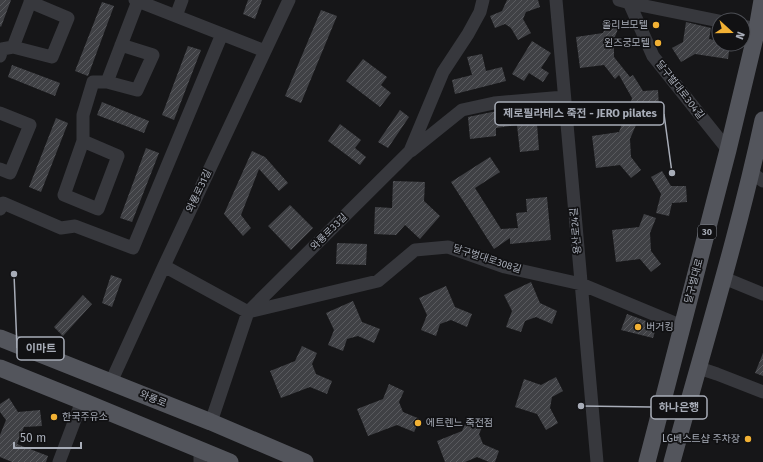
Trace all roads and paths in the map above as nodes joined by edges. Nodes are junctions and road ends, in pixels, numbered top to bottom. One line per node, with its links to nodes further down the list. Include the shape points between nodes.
1 (182, 0): 9 (street)
2 (288, 0): 15 (street, 와룡로31길)
3 (483, 0): 24 (street, 와룡로33길, via 471,29 443,72)
4 (556, 0): 19 (street, 용산로24길)
5 (762, 0): 11 (main road, 달구벌대로 / 30)
6 (31, 1): 14 (street); 14 (street, via 68,18 52,57)
7 (136, 1): 9 (street); 13 (street)
8 (626, 1): 10 (street); 23 (street, 달구벌대로304길, via 653,56)
9 (176, 16): 12 (street)
10 (711, 19)
11 (751, 25)
12 (222, 34): 15 (street); 27 (street, via 133,248 75,226 61,228 3,203)
13 (121, 45): 18 (street); 18 (street, via 153,55 136,90)
14 (13, 47): 17 (street, via 2,49)
15 (265, 51): 28 (street, 와룡로31길)
16 (746, 52): 23 (main road, 달구벌대로 / 30)
17 (0, 56)
18 (107, 82): 22 (street, via 93,82 83,115)
19 (564, 97): 24 (street, 와룡로33길, via 494,103 462,110); 30 (street, 용산로24길)
20 (0, 113): 25 (street, via 30,125 10,173)
21 (763, 120): 26 (main road)
22 (83, 141): 22 (street, via 64,195 98,209 118,156)
23 (728, 150): 33 (main road, 달구벌대로 / 30)
24 (410, 151): 32 (street, 와룡로33길)
25 (0, 169)
26 (757, 177): 29 (main road)
27 (0, 209)
28 (164, 266): 32 (street); 37 (street, 와룡로31길)
29 (724, 278): 31 (street); 36 (main road)
30 (581, 284): 32 (street, 달구벌대로308길, via 505,267 448,247 415,250 378,281); 33 (street, 달구벌대로308길); 45 (street, 용산로24길)
31 (763, 294)
32 (248, 312): 40 (street, 와룡로33길)
33 (682, 326): 46 (main road, 달구벌대로 / 30)
34 (0, 338): 37 (main road, 와룡로)
35 (0, 368): 39 (main road)
36 (699, 368): 38 (street); 47 (main road)
37 (112, 382): 40 (main road, 와룡로)
38 (763, 392)
39 (82, 401): 41 (main road); 42 (street)
40 (211, 422): 44 (main road, 와룡로)
41 (200, 456): 43 (main road)
42 (58, 462)
43 (230, 462)
44 (305, 462)
45 (597, 462)
46 (647, 462)
47 (672, 462)

